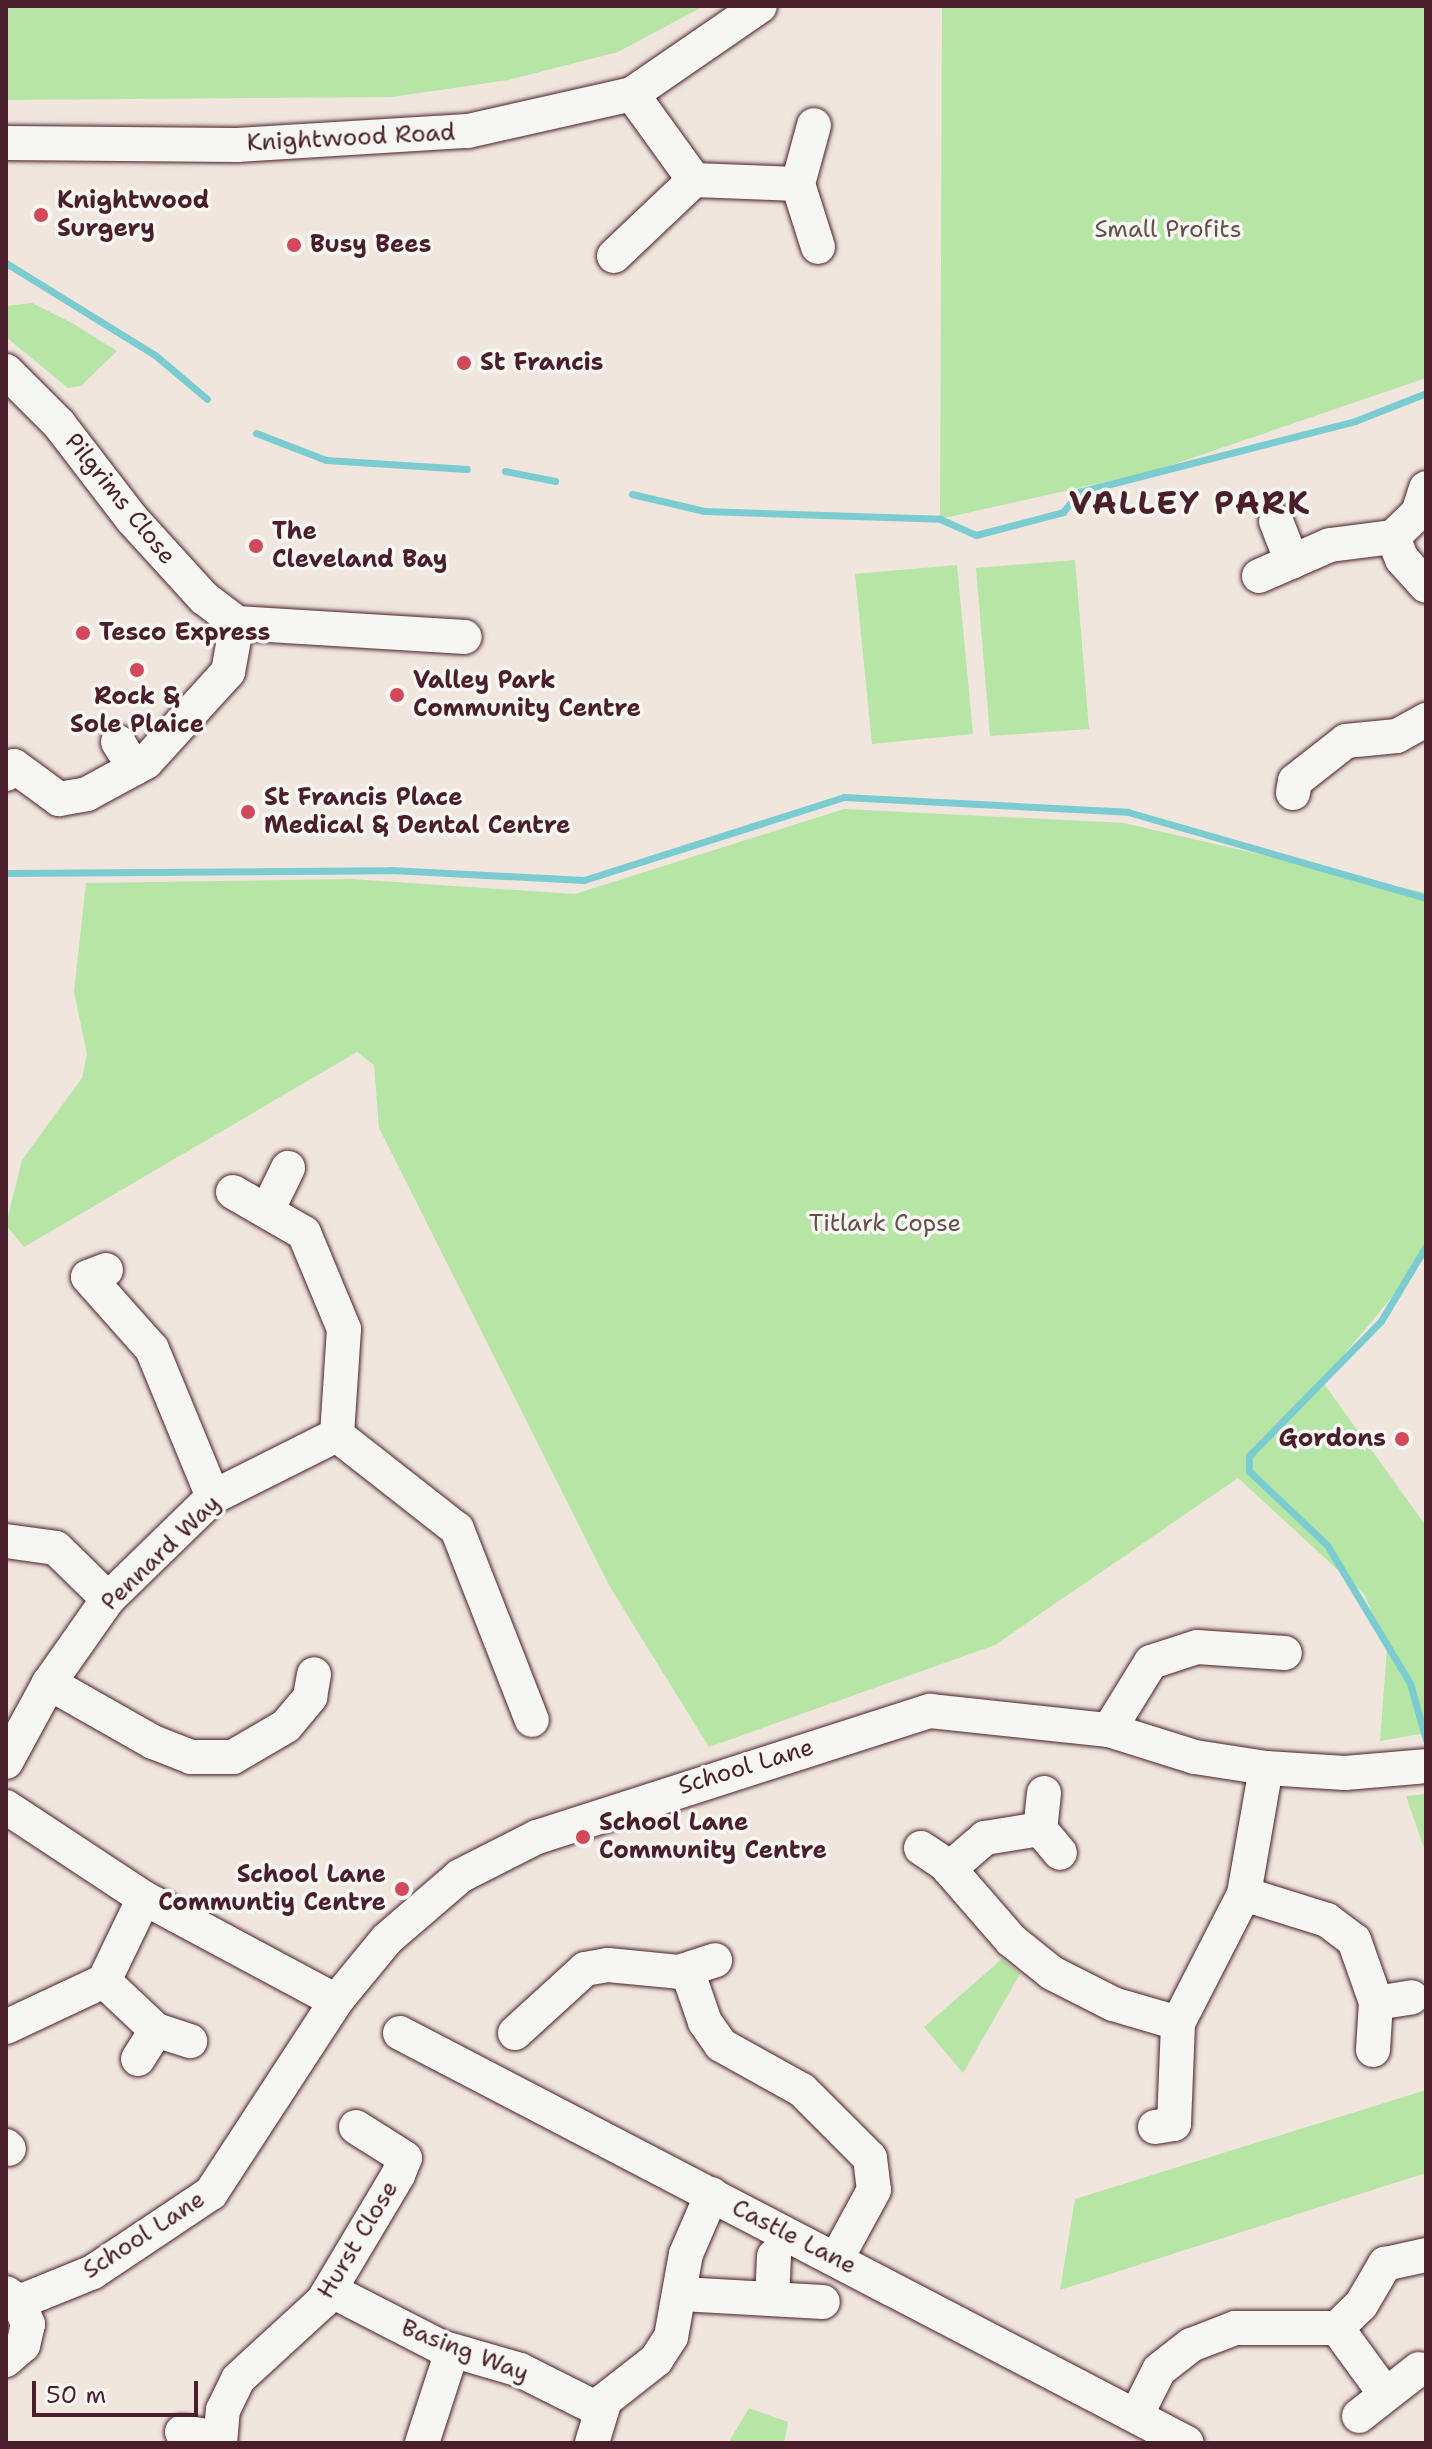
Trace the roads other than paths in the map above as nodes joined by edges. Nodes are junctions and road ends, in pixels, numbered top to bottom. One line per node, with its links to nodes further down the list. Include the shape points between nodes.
1 (760, 6): 2 (street, Knightwood Road)
2 (632, 94): 4 (street, Knightwood Road, via 404,139); 5 (street)
3 (814, 125): 6 (street)
4 (6, 143)
5 (694, 180): 6 (street); 8 (street)
6 (798, 184): 7 (street)
7 (818, 247)
8 (614, 256)
9 (6, 371): 16 (street, Pilgrims Close, via 59,424 132,519 204,598)
10 (1426, 488): 12 (street, via 1418,513)
11 (1276, 521): 13 (street)
12 (1393, 537): 13 (street, via 1344,541); 15 (street, via 1402,559)
13 (1292, 562): 14 (street)
14 (1259, 576)
15 (1426, 586)
16 (237, 623): 17 (street); 19 (street, via 228,672 146,762 126,755 101,785 59,799 14,766)
17 (465, 637)
18 (1426, 720): 20 (street, via 1397,736 1346,741 1295,781)
19 (6, 774)
20 (1293, 793)
21 (288, 1168): 23 (street)
22 (233, 1192): 23 (street)
23 (267, 1211): 25 (street, via 304,1233 344,1329)
24 (86, 1279): 26 (street, via 152,1349)
25 (337, 1435): 26 (street, Pennard Way); 32 (street, via 457,1529)
26 (213, 1497): 28 (street, Pennard Way)
27 (6, 1541): 28 (street, via 56,1548)
28 (108, 1599): 30 (street, Pennard Way)
29 (1285, 1653): 33 (street, via 1251,1636 1151,1662)
30 (49, 1683): 31 (street, via 191,1757 233,1757 286,1726); 34 (street, Pennard Way)
31 (313, 1694)
32 (530, 1700)
33 (1109, 1730): 36 (street, School Lane, via 1195,1757); 45 (street, School Lane, via 930,1711 708,1777 537,1837 460,1876 387,1939)
34 (6, 1762)
35 (1426, 1766): 36 (street, School Lane, via 1345,1773)
36 (1266, 1768): 41 (street)
37 (1044, 1793): 40 (street, via 1050,1841 985,1838)
38 (6, 1807): 42 (street)
39 (921, 1848): 40 (street)
40 (949, 1869): 47 (street, via 1011,1940 1052,1973 1113,2004)
41 (1244, 1894): 46 (street, via 1346,1932 1361,1950); 47 (street)
42 (144, 1898): 43 (street); 45 (street)
43 (104, 1981): 48 (street); 49 (street)
44 (1412, 1997): 46 (street)
45 (336, 2001): 63 (street, School Lane, via 211,2193 93,2272)
46 (1376, 2003): 53 (street)
47 (1178, 2023): 56 (street, via 1174,2124)
48 (6, 2027)
49 (156, 2030): 52 (street); 54 (street)
50 (400, 2033): 57 (street, Castle Lane)
51 (515, 2033): 60 (street, via 585,1969 701,1965 705,2022 721,2045 802,2090 870,2158 874,2190)
52 (190, 2041)
53 (1373, 2050)
54 (138, 2059)
55 (356, 2127): 61 (street, Hurst Close, via 405,2158)
56 (1155, 2127)
57 (712, 2194): 60 (street, Castle Lane); 62 (street, via 686,2254)
58 (1426, 2255): 66 (street, via 1385,2264 1361,2305)
59 (774, 2256): 64 (street)
60 (837, 2258): 72 (street, Castle Lane)
61 (330, 2290): 67 (street, Basing Way); 75 (street, Hurst Close, via 238,2379 223,2410)
62 (681, 2294): 64 (street); 71 (street, via 665,2349)
63 (12, 2297): 68 (street, via 27,2337)
64 (772, 2299): 65 (street)
65 (823, 2302)
66 (1337, 2328): 70 (street); 72 (street, via 1235,2328 1204,2339 1159,2370)
67 (452, 2351): 71 (street, Basing Way, via 520,2370); 76 (street)
68 (6, 2360)
69 (1419, 2369): 70 (street)
70 (1383, 2391): 73 (street)
71 (600, 2410): 77 (street)
72 (1136, 2416): 78 (street, Castle Lane)
73 (1359, 2416)
74 (182, 2432): 75 (street, Hurst Close)
75 (219, 2441)
76 (422, 2443)
77 (592, 2443)
78 (1187, 2443)

